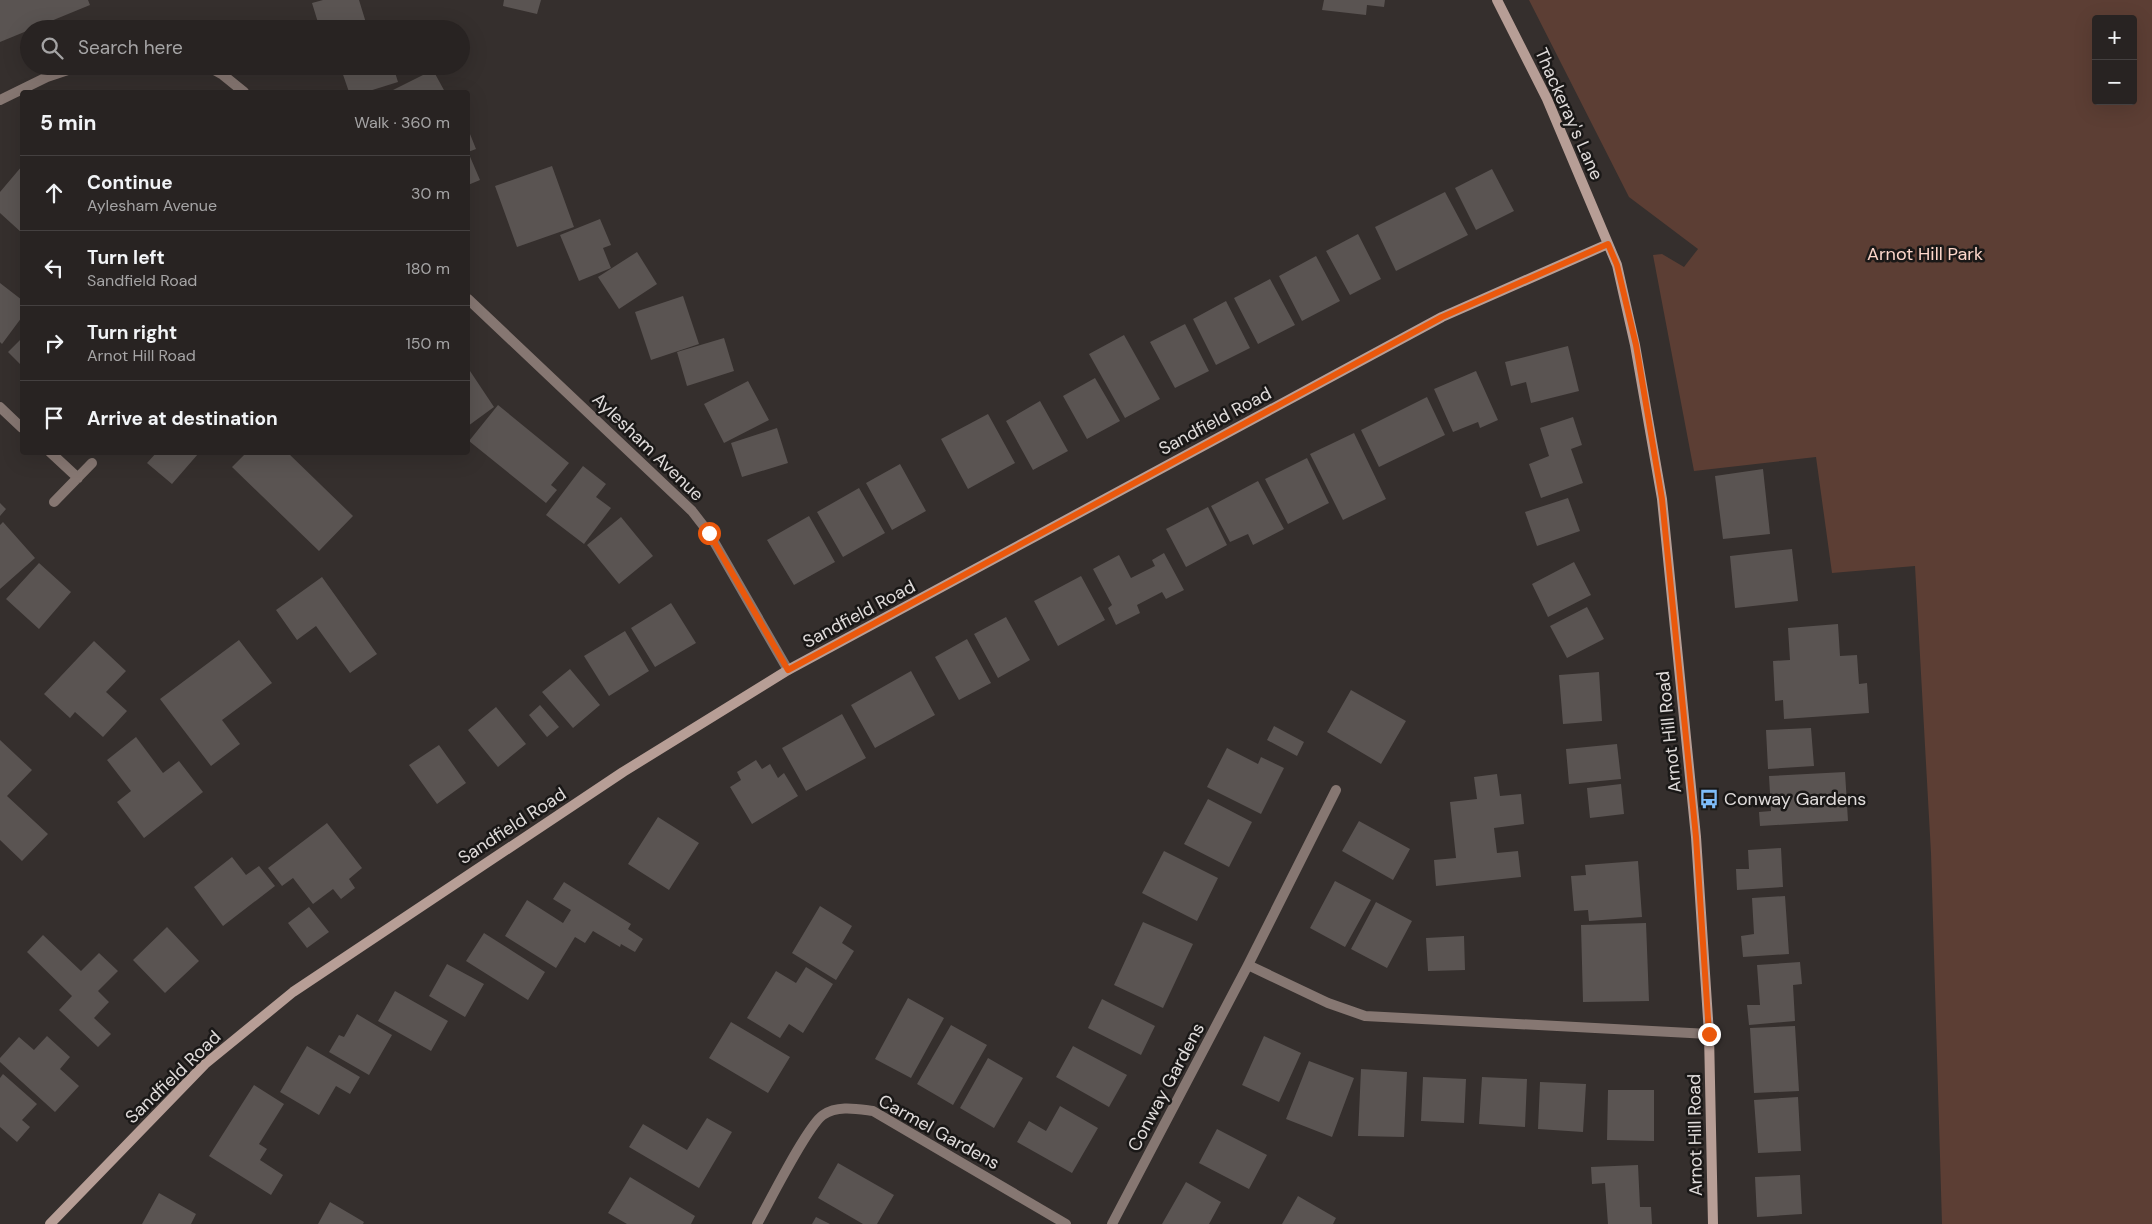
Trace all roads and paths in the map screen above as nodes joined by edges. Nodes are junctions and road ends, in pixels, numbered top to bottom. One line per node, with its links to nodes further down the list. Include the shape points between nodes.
1 (1497, 0): 8 (street, Thackeray's Lane, via 1547,99)
2 (53, 75): 4 (street)
3 (224, 75): 6 (street)
4 (20, 90)
5 (20, 90): 7 (street)
6 (242, 90)
7 (0, 100)
8 (1608, 244): 16 (street, Sandfield Road, via 1442,317); 19 (street, Arnot Hill Road, via 1617,265 1636,345 1662,499 1696,837)
9 (470, 301): 16 (street, Aylesham Avenue, via 692,511 709,533)
10 (0, 407): 11 (street)
11 (20, 426)
12 (53, 455): 14 (street)
13 (92, 462): 14 (street)
14 (78, 478): 15 (street)
15 (54, 502)
16 (788, 670): 20 (street, Sandfield Road, via 623,772 293,992 205,1064)
17 (1336, 790): 18 (street, Conway Gardens)
18 (1248, 965): 19 (street, via 1328,1003 1365,1016); 23 (street, Conway Gardens)
19 (1709, 1034): 24 (street, Arnot Hill Road)
20 (50, 1224)
21 (757, 1224): 22 (street, Carmel Gardens, via 808,1133 824,1115 848,1108 880,1114)
22 (1066, 1224)
23 (1112, 1224)
24 (1713, 1224)

